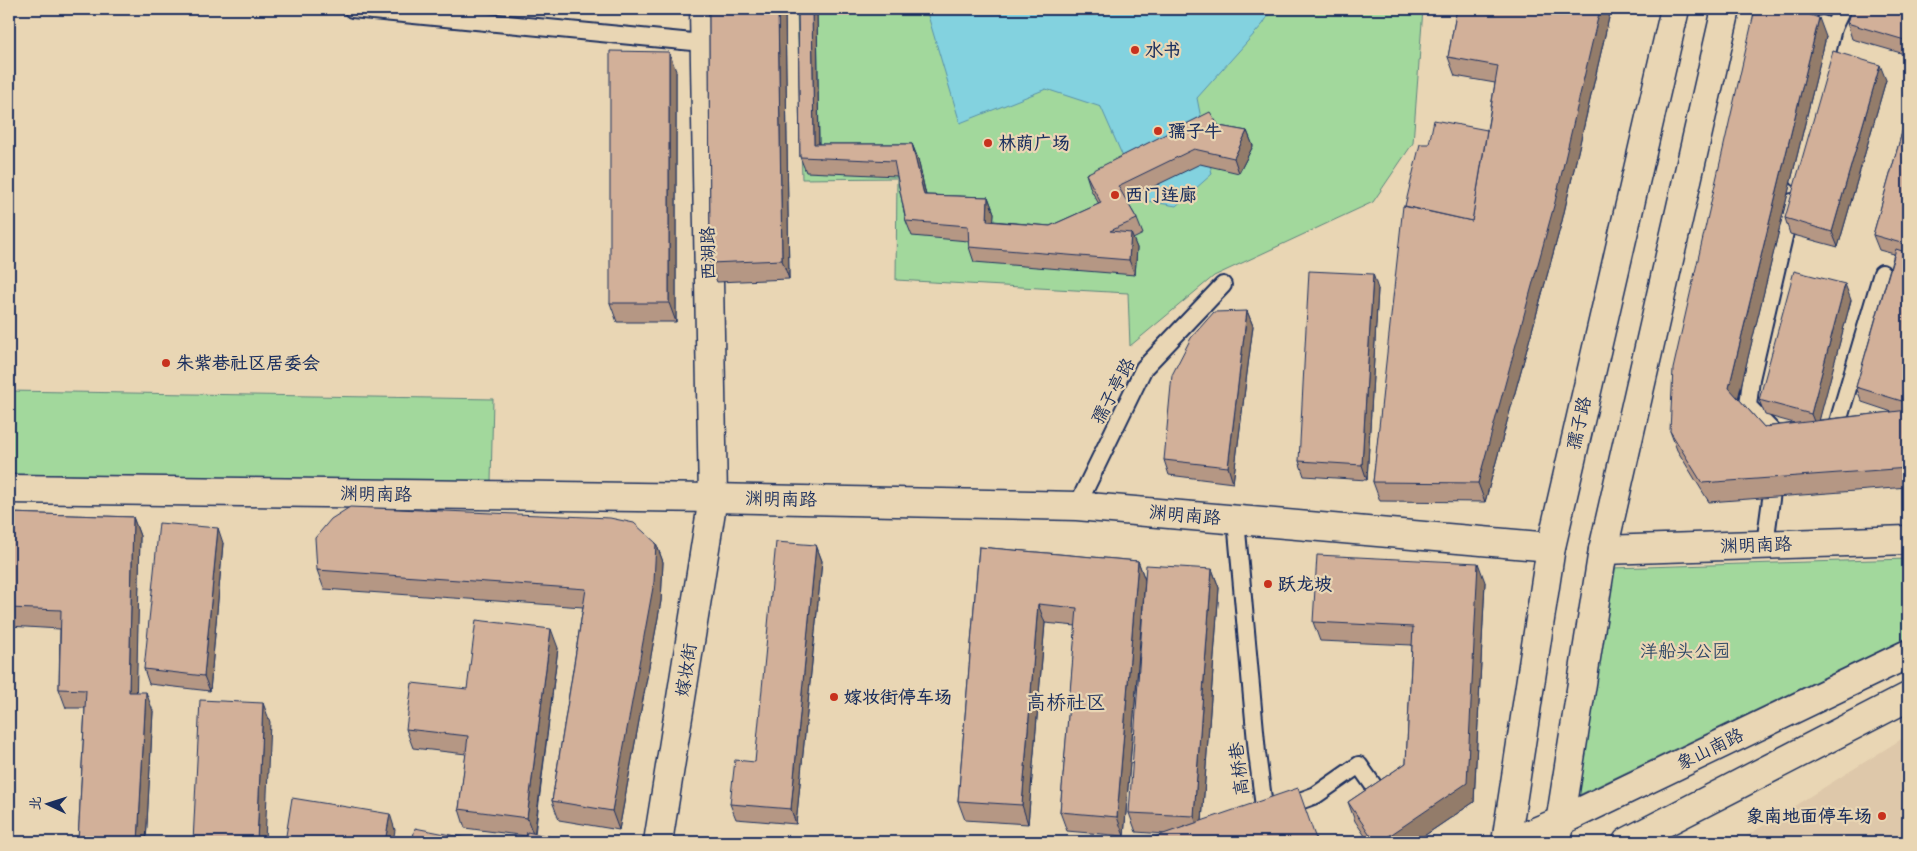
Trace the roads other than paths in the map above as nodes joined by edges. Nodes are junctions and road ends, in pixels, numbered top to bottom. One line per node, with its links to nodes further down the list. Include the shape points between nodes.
1 (352, 9): 8 (lane)
2 (704, 9): 8 (street, 西湖路)
3 (1675, 9): 20 (street, 孺子路)
4 (1726, 9): 21 (street)
5 (1842, 9): 7 (lane)
6 (1807, 20): 7 (lane)
7 (1833, 28): 13 (lane, via 1751,379 1748,406)
8 (703, 43): 15 (street, 西湖路)
9 (1882, 273): 11 (lane, via 1835,432)
10 (1223, 285): 16 (lane, 孺子亭路, via 1144,368)
11 (1816, 434)
12 (1798, 436): 13 (lane)
13 (1779, 438): 19 (lane)
14 (9, 489): 15 (street, 渊明南路)
15 (713, 498): 16 (street, 渊明南路); 28 (street, 嫁妆街)
16 (1077, 506): 17 (street, 渊明南路)
17 (1236, 520): 20 (street, 渊明南路); 24 (lane, 高桥巷)
18 (1908, 540): 19 (street, 渊明南路)
19 (1765, 544): 21 (street, 渊明南路)
20 (1551, 546): 29 (street, 孺子路)
21 (1604, 550): 27 (street)
22 (1908, 654): 27 (street, 象山南路)
23 (1908, 697): 31 (street)
24 (1265, 814): 25 (lane, 高桥巷, via 1316,795 1359,765); 26 (lane)
25 (1396, 819)
26 (1248, 820)
27 (1558, 832): 30 (street, 象山南路)
28 (658, 842)
29 (1506, 842)
30 (1511, 842)
31 (1627, 842)

